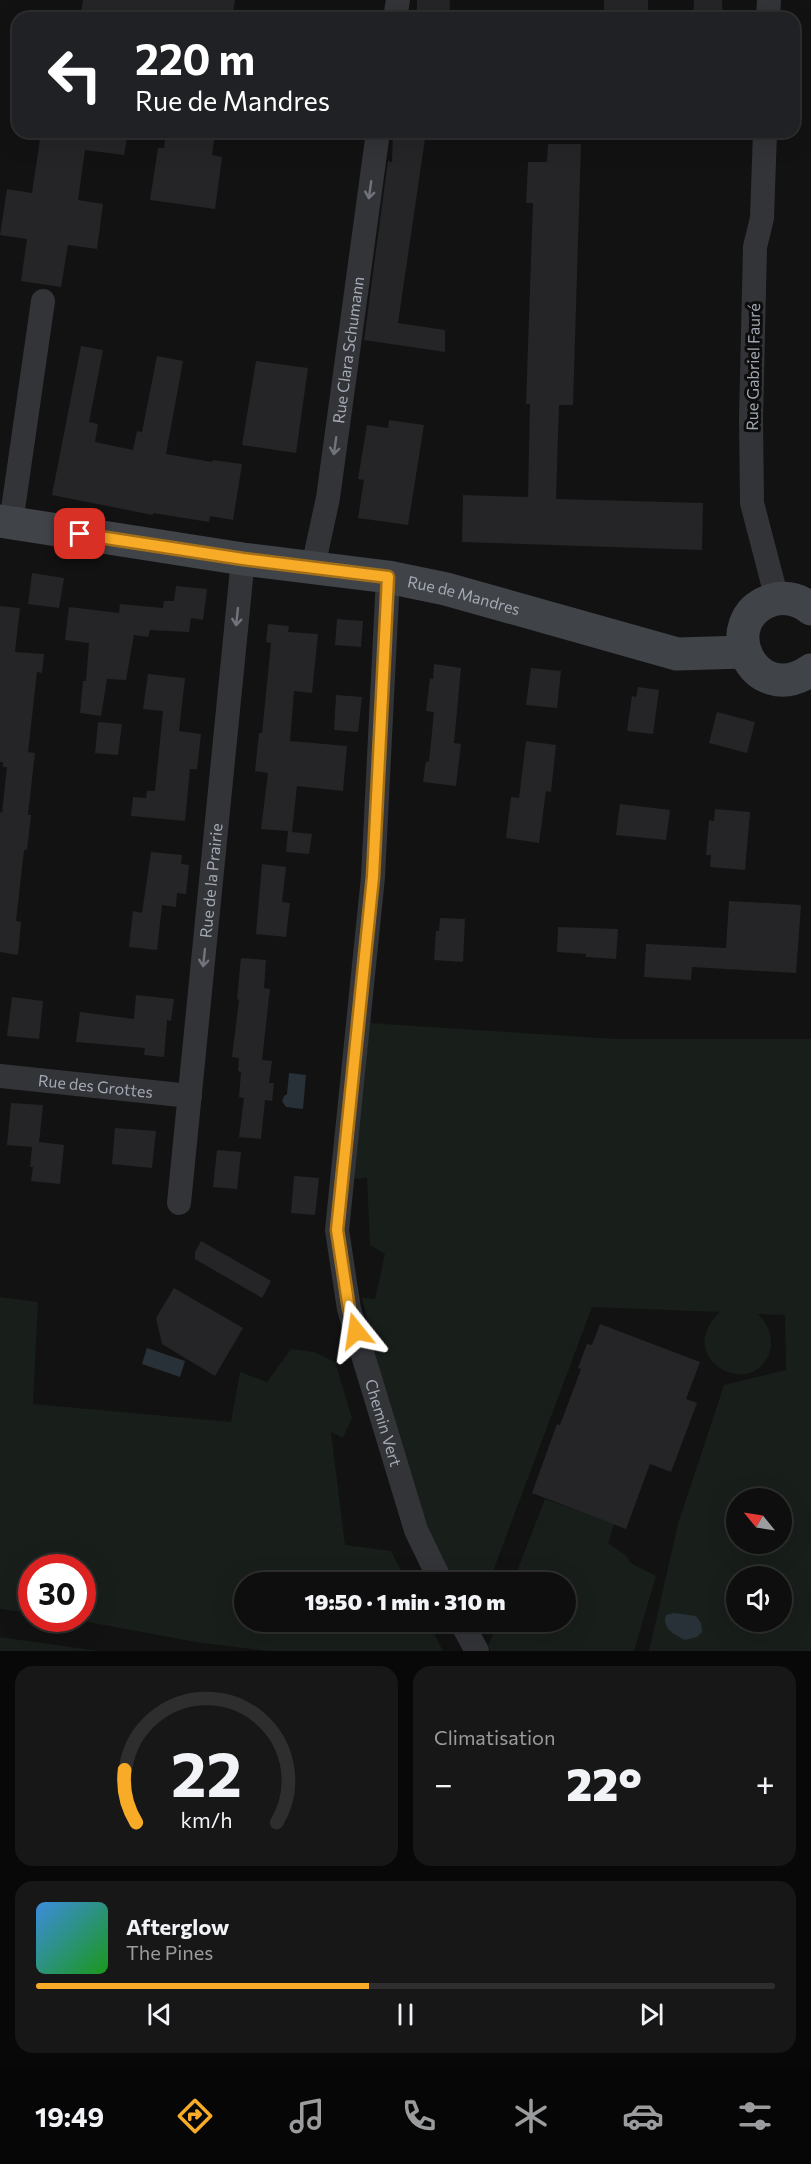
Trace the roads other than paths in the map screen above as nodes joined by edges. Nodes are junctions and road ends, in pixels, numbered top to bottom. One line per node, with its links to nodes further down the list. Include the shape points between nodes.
1 (377, 138): 6 (street, Rue Clara Schumann, one-way to 6, via 328,498)
2 (765, 138): 8 (street, Rue Gabriel Fauré, via 762,218 756,247 752,503)
3 (43, 302): 4 (street)
4 (5, 522): 5 (street, Rue de Mandres)
5 (243, 559): 6 (street, Rue de Mandres); 13 (street, Rue de la Prairie, one-way to 13)
6 (313, 567): 7 (street, Rue de Mandres)
7 (388, 577): 10 (street, Rue de Mandres, via 446,589 677,654); 15 (street, Chemin Vert, via 373,877 337,1230 349,1309 416,1530)
8 (777, 599): 9 (street, via 800,601); 10 (street, via 766,602 748,618 742,640)
9 (811, 609)
10 (744, 652): 11 (street, via 749,663 767,678 790,680)
11 (811, 670)
12 (0, 1077): 13 (street, Rue des Grottes)
13 (190, 1096): 14 (street, Rue de la Prairie)
14 (179, 1203)
15 (436, 1572)
16 (467, 1632): 17 (street)
17 (477, 1651)

